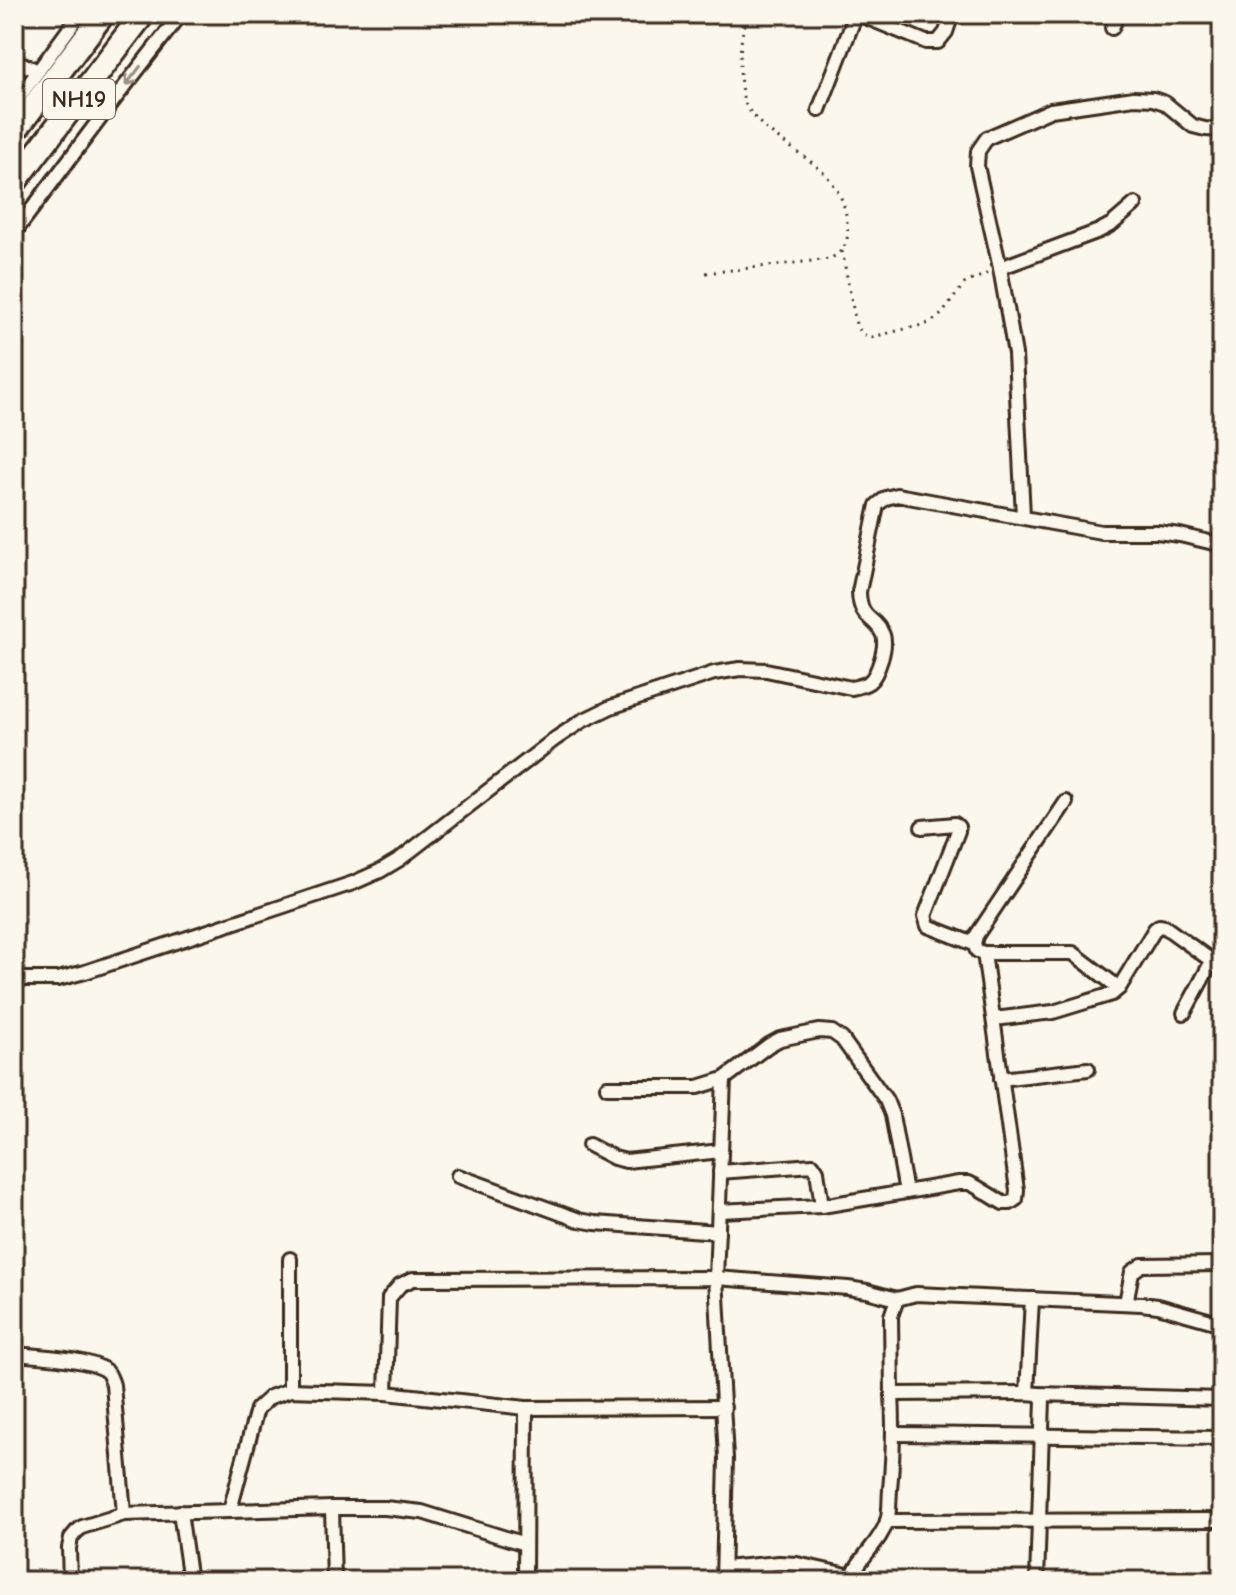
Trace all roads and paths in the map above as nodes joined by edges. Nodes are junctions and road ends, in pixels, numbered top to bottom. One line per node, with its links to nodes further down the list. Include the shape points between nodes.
1 (80, 14): 11 (street)
2 (103, 14): 15 (highway, NH19)
3 (143, 14): 16 (highway, NH19)
4 (181, 14): 18 (street, one-way to 18)
5 (749, 14): 19 (path, via 740,71 745,103 760,122 822,170 840,196 848,240)
6 (857, 14): 7 (street, via 926,42 938,42); 13 (street)
7 (952, 14)
8 (1118, 14): 9 (street)
9 (1112, 28)
10 (14, 60): 11 (street)
11 (38, 71): 12 (street)
12 (14, 104)
13 (819, 110)
14 (1222, 130): 20 (street, via 1193,126 1165,103 1134,98 1051,110 987,138 978,151 977,166)
15 (14, 132)
16 (14, 183)
17 (1135, 204): 20 (street, via 1099,231)
18 (14, 233)
19 (842, 251): 20 (path, via 856,324 872,337 930,323 964,284); 21 (path, via 830,259)
20 (1000, 268): 22 (street, via 1015,354)
21 (706, 273)
22 (1023, 516): 23 (street, via 1101,532 1157,532); 28 (street, via 897,495 877,505 859,592 865,615 878,626 885,648 873,678 863,685 851,688 740,669 611,707 555,739 380,871 85,972 58,979)
23 (1222, 545)
24 (1066, 802): 26 (street, via 976,936)
25 (922, 827): 26 (street, via 958,827 925,922)
26 (979, 948): 29 (street, via 1073,953); 31 (street)
27 (1217, 959): 29 (street, via 1159,926); 30 (street)
28 (14, 979)
29 (1119, 988): 31 (street, via 1053,1012)
30 (1184, 1013)
31 (994, 1019): 34 (street)
32 (1088, 1069): 34 (street)
33 (724, 1079): 35 (street, via 698,1087); 37 (street); 40 (street, via 780,1039 832,1032 886,1100)
34 (1001, 1079): 40 (street, via 1016,1199 1003,1203 969,1183)
35 (607, 1087)
36 (589, 1145): 37 (street, via 626,1161)
37 (721, 1151): 38 (street)
38 (720, 1172): 41 (street, via 813,1165); 42 (street)
39 (458, 1176): 43 (street, via 579,1220)
40 (906, 1192): 41 (street)
41 (822, 1206): 42 (street)
42 (719, 1211): 43 (street)
43 (718, 1232): 46 (street)
44 (290, 1259): 52 (street)
45 (1222, 1264): 49 (street, via 1142,1265 1132,1272)
46 (716, 1278): 47 (street, via 848,1288); 53 (street, via 413,1279 389,1298); 57 (street)
47 (897, 1299): 48 (street, via 916,1294); 54 (street, via 891,1316)
48 (1032, 1299): 49 (street); 55 (street)
49 (1126, 1303): 50 (street)
50 (1222, 1324)
51 (14, 1354): 65 (street, via 81,1361 108,1373)
52 (290, 1390): 53 (street); 63 (street, via 257,1409)
53 (386, 1393): 58 (street)
54 (892, 1394): 55 (street); 59 (street)
55 (1033, 1394): 56 (street); 60 (street, via 1043,1399)
56 (1222, 1399)
57 (724, 1407): 58 (street); 70 (street)
58 (526, 1408): 69 (street)
59 (895, 1434): 60 (street); 68 (street)
60 (1043, 1435): 61 (street); 66 (street)
61 (1222, 1438)
62 (332, 1508): 63 (street); 69 (street, via 422,1512); 74 (street)
63 (230, 1510): 64 (street)
64 (180, 1512): 65 (street); 73 (street)
65 (124, 1514): 72 (street, via 82,1527 71,1538)
66 (1039, 1520): 67 (street); 68 (street); 76 (street)
67 (1222, 1520)
68 (887, 1521): 71 (street)
69 (525, 1544): 75 (street)
70 (724, 1574): 71 (street, via 779,1563)
71 (852, 1579)
72 (70, 1581)
73 (190, 1581)
74 (334, 1581)
75 (525, 1581)
76 (1037, 1581)

